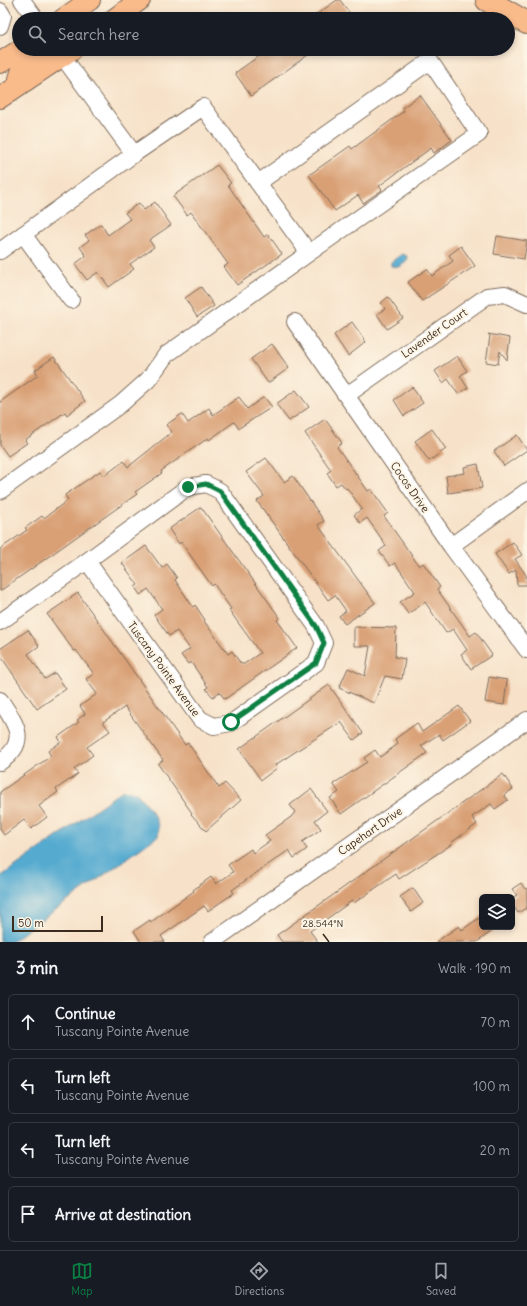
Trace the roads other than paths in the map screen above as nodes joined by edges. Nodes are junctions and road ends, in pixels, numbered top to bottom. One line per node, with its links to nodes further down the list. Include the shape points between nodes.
1 (22, 0): 5 (street)
2 (140, 0): 6 (main road)
3 (487, 0): 7 (highway)
4 (0, 11): 10 (street, via 3,16)
5 (31, 12)
6 (124, 12)
7 (508, 12)
8 (515, 16): 9 (highway)
9 (527, 23)
10 (0, 26)
11 (12, 55): 15 (main road)
12 (36, 56): 16 (main road, via 21,72)
13 (60, 56): 16 (main road)
14 (69, 56): 18 (street)
15 (0, 64)
16 (17, 86): 17 (main road)
17 (0, 98)
18 (134, 154): 19 (street, via 203,107); 20 (street)
19 (258, 183): 22 (street); 22 (street, via 430,61 479,134)
20 (23, 234): 21 (street); 23 (street)
21 (0, 251)
22 (309, 252): 27 (street, via 166,355 148,380 121,404)
23 (71, 300)
24 (527, 304): 26 (street, Lavender Court, via 505,294 487,296)
25 (295, 322): 26 (street, Cocos Drive)
26 (347, 395): 29 (street, Cocos Drive)
27 (0, 491)
28 (527, 491): 29 (street)
29 (451, 546): 32 (street, Cocos Drive)
30 (87, 562): 30 (street, Tuscany Pointe Avenue, via 188,487 206,484 220,491 316,626 324,643 316,663 231,722 214,726 200,719); 31 (street, Tuscany Pointe Avenue)
31 (0, 622)
32 (527, 650)
33 (0, 700): 35 (street, via 15,722 19,738 11,755)
34 (527, 720): 36 (street, Capehart Drive)
35 (0, 762)
36 (212, 942)

